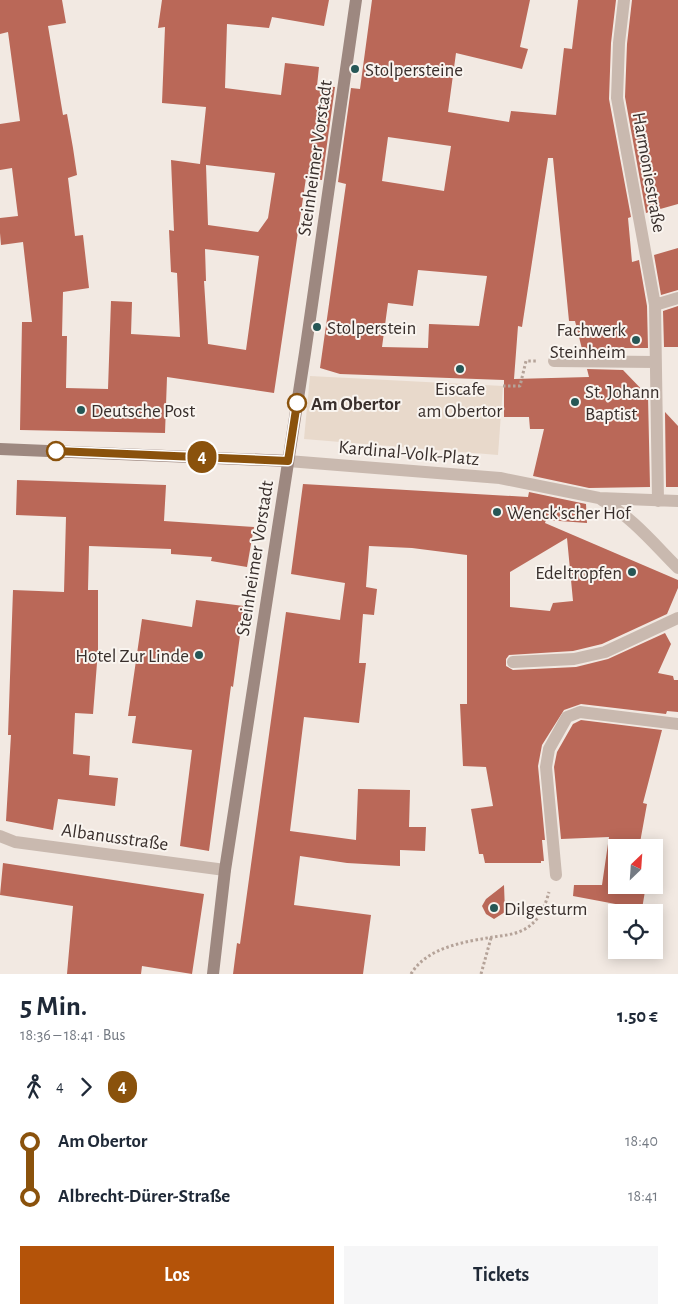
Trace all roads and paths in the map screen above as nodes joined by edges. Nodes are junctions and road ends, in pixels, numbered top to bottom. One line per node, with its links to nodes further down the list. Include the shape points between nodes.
1 (356, 0): 9 (main road, Steinheimer Vorstadt)
2 (624, 0): 4 (street, Harmoniestraße, via 617,98)
3 (678, 298): 4 (street)
4 (654, 306): 6 (street, Harmoniestraße)
5 (554, 361): 6 (street); 7 (path, via 526,361 520,386)
6 (655, 362): 11 (street, Harmoniestraße)
7 (503, 386)
8 (0, 449): 9 (main road)
9 (288, 461): 10 (street, Kardinal-Volk-Platz, via 471,476 527,483); 18 (main road, Steinheimer Vorstadt)
10 (599, 498): 11 (street); 13 (street, via 625,515)
11 (658, 501): 12 (street)
12 (678, 501)
13 (678, 568)
14 (678, 618): 15 (street, via 605,652 574,659)
15 (513, 662)
16 (678, 724): 19 (street, via 580,712 567,717 549,749 546,767)
17 (0, 836): 18 (street, Albanusstraße, via 15,842)
18 (225, 870): 21 (main road, Steinheimer Vorstadt)
19 (556, 874): 20 (path, via 544,906 533,923 515,934)
20 (491, 938): 22 (path, via 431,952); 23 (path)
21 (213, 974)
22 (411, 974)
23 (481, 974)

